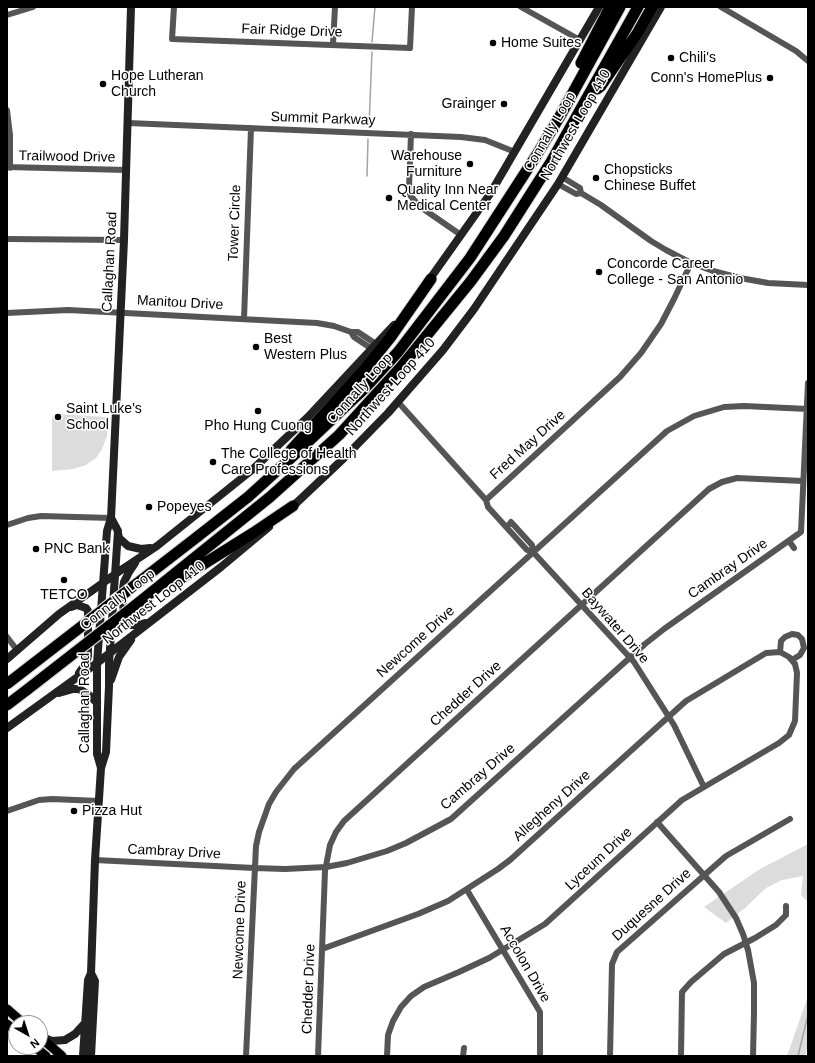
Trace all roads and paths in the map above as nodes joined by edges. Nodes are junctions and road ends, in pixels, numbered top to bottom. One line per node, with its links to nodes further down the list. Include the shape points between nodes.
1 (33, 7): 14 (street)
2 (131, 7): 20 (main road, Callaghan Road)
3 (174, 7): 16 (street, Fair Ridge Drive, via 172,39)
4 (335, 7): 16 (street)
5 (412, 7): 16 (street, Fair Ridge Drive, via 410,48)
6 (521, 7): 15 (street)
7 (599, 7): 15 (main road)
8 (610, 7): 27 (highway)
9 (620, 7): 27 (highway, Connally Loop, via 559,118)
10 (638, 7): 18 (highway, Connally Loop)
11 (652, 7): 18 (highway, via 601,86)
12 (661, 7): 26 (main road, Northwest Loop 410)
13 (721, 7): 17 (street, via 796,51)
14 (7, 15)
15 (580, 40): 23 (main road)
16 (333, 44)
17 (808, 61)
18 (586, 99): 58 (highway, Connally Loop, via 551,162 504,236 401,367 339,436 270,497)
19 (7, 110): 24 (street, via 10,135)
20 (128, 123): 21 (street, Summit Parkway); 25 (main road, Callaghan Road)
21 (251, 128): 22 (street, Summit Parkway); 36 (street, Tower Circle)
22 (411, 134): 23 (street, Summit Parkway, via 473,138); 28 (street, via 410,195 419,206)
23 (515, 152): 28 (main road)
24 (8, 168): 25 (street, Trailwood Drive)
25 (127, 170): 30 (main road, Callaghan Road)
26 (560, 180): 31 (street, via 576,194 581,192 656,244); 39 (main road, Northwest Loop 410, via 474,309)
27 (518, 184): 49 (highway, Connally Loop, via 470,258 393,357 360,393 292,458)
28 (461, 235): 32 (main road)
29 (7, 239): 30 (street)
30 (124, 240): 34 (main road, Callaghan Road)
31 (691, 263): 33 (street, via 713,272 740,278 768,283); 40 (street, Fred May Drive, via 661,324 641,353 620,377)
32 (431, 279): 37 (main road); 49 (highway, via 365,369 293,447)
33 (808, 285)
34 (121, 312): 35 (street, Manitou Drive, via 60,310); 36 (street, Manitou Drive); 46 (main road, Callaghan Road)
35 (7, 313)
36 (244, 318): 37 (street, Manitou Drive, via 326,324 358,332)
37 (374, 347): 51 (main road, via 269,455)
38 (808, 383): 41 (street, Cambray Drive)
39 (398, 402): 44 (street, Baywater Drive); 45 (main road, Northwest Loop 410)
40 (587, 407): 42 (street); 44 (street, Fred May Drive)
41 (807, 409): 43 (street, Cambray Drive); 53 (street, Newcome Drive, via 724,407 681,422 656,440)
42 (592, 413)
43 (803, 482): 50 (street, Cambray Drive, via 801,532); 57 (street, Chedder Drive, via 737,478 715,485)
44 (486, 500): 53 (street, Baywater Drive, via 488,507 532,545)
45 (293, 506): 58 (highway); 60 (main road, Northwest Loop 410)
46 (111, 518): 47 (street, via 41,516); 48 (main road); 56 (main road, Callaghan Road, via 107,531)
47 (7, 525)
48 (118, 531): 51 (main road, via 123,542 134,548 147,549); 55 (main road, Callaghan Road)
49 (197, 537): 71 (highway, Connally Loop, bridge)
50 (789, 541): 52 (street, Cambray Drive); 67 (street, Cambray Drive, via 664,629)
51 (157, 546): 54 (main road)
52 (794, 548)
53 (533, 552): 57 (street, Baywater Drive); 86 (street, Newcome Drive, via 294,769 276,792 263,818)
54 (140, 557): 55 (main road); 60 (main road, via 128,572 124,582 122,596 125,620 134,626)
55 (116, 574): 56 (main road); 64 (main road, Callaghan Road)
56 (104, 582): 59 (main road); 69 (main road, Callaghan Road)
57 (582, 605): 67 (street, Baywater Drive); 85 (street, Chedder Drive, via 344,821 333,839)
58 (132, 608): 75 (highway, Connally Loop, bridge)
59 (59, 614): 63 (main road); 70 (main road, via 77,605 88,611 88,656)
60 (151, 621): 61 (main road, Northwest Loop 410)
61 (138, 631): 64 (main road, Northwest Loop 410); 72 (main road, via 120,657)
62 (7, 637): 63 (street)
63 (17, 650): 66 (main road)
64 (110, 653): 69 (main road, Northwest Loop 410); 72 (main road, Callaghan Road)
65 (782, 653): 68 (street); 68 (street, via 781,641 792,634 798,636 802,639 804,648 800,655); 76 (street, Allegheny Drive, via 766,653 686,701)
66 (8, 656)
67 (629, 658): 76 (street, Baywater Drive); 85 (street, Cambray Drive, via 451,819 387,851)
68 (792, 660): 79 (street, Lyceum Drive, via 796,667 794,721 788,735 779,743)
69 (97, 663): 70 (main road, Northwest Loop 410); 74 (main road, Callaghan Road)
70 (74, 680): 73 (main road, Northwest Loop 410)
71 (7, 684)
72 (109, 686): 78 (main road, Callaghan Road, via 106,752)
73 (52, 695): 74 (main road, via 79,689); 77 (main road, Northwest Loop 410)
74 (97, 703): 78 (main road, Callaghan Road, via 97,754)
75 (7, 705)
76 (669, 716): 79 (street, Baywater Drive); 88 (street, Allegheny Drive, via 510,860)
77 (7, 728)
78 (101, 768): 80 (main road, Callaghan Road)
79 (704, 787): 83 (street, Lyceum Drive, via 682,800)
80 (100, 801): 81 (street, via 39,800); 84 (main road, Callaghan Road)
81 (7, 811)
82 (790, 818): 87 (street, Duquesne Drive, via 726,856)
83 (658, 822): 87 (street); 92 (street, Lyceum Drive, via 545,924)
84 (95, 860): 86 (street, Cambray Drive); 93 (main road, Callaghan Road)
85 (326, 867): 86 (street, Cambray Drive); 91 (street, Chedder Drive)
86 (254, 868): 101 (street, Newcome Drive)
87 (705, 874): 90 (street, via 736,918); 106 (street, Duquesne Drive, via 617,952 612,964)
88 (467, 890): 91 (street, Allegheny Drive, via 418,914); 92 (street, Accolon Drive)
89 (786, 906): 90 (street, via 786,915 776,925)
90 (746, 943): 107 (street, via 724,954 682,992); 108 (street, via 754,983)
91 (322, 949): 102 (street, Chedder Drive)
92 (503, 949): 103 (street, Lyceum Drive, via 474,966 424,987 411,996 392,1021); 105 (street, Accolon Drive, via 540,1012)
93 (91, 973): 94 (main road, Callaghan Road, via 87,985); 100 (main road, Callaghan Road, via 95,981)
94 (86, 1022): 95 (main road, via 65,1040); 99 (main road, Callaghan Road)
95 (48, 1040)
96 (48, 1044): 98 (main road)
97 (464, 1048): 104 (street)
98 (62, 1056)
99 (83, 1056)
100 (90, 1056)
101 (246, 1056)
102 (318, 1056)
103 (387, 1056)
104 (463, 1056)
105 (540, 1056)
106 (610, 1056)
107 (681, 1056)
108 (753, 1056)

